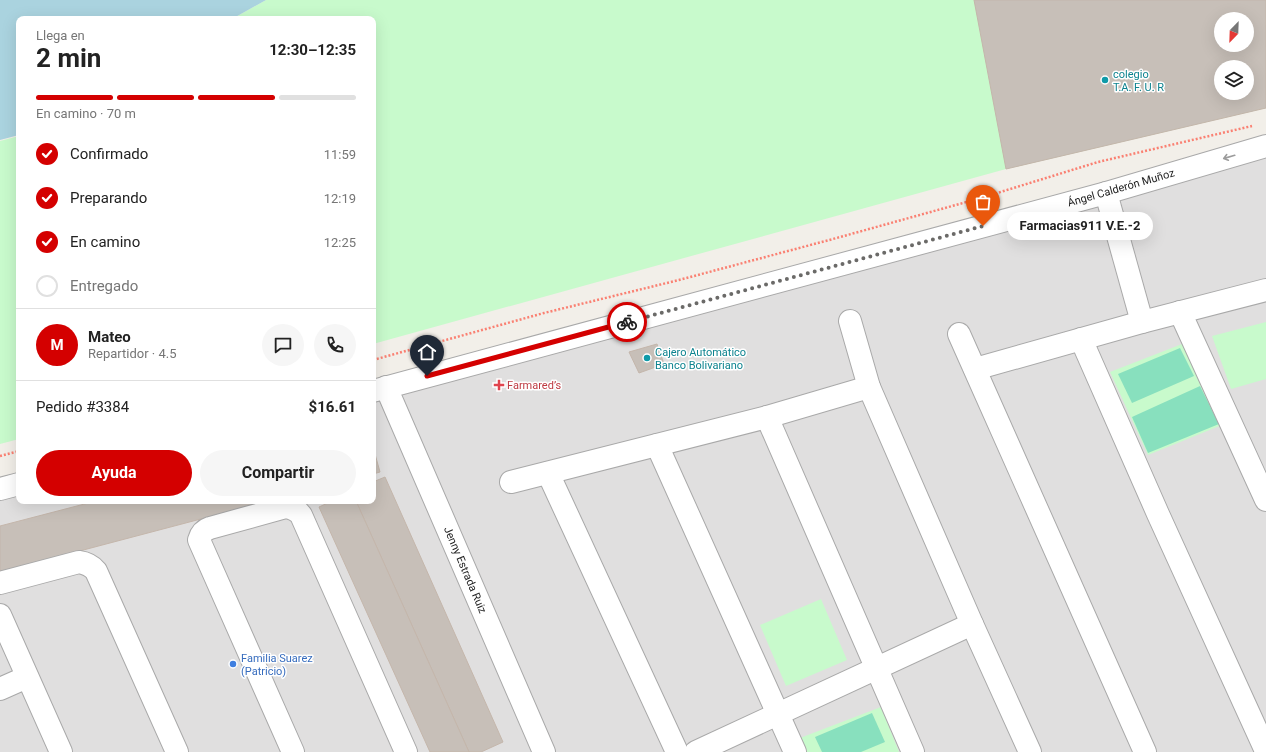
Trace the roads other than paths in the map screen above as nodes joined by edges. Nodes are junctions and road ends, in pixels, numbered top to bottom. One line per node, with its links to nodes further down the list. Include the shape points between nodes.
1 (1266, 146): 2 (street, Ángel Calderón Muñoz, one-way to 2)
2 (1106, 193): 6 (street); 11 (street, Ángel Calderón Muñoz)
3 (1266, 290): 4 (street)
4 (1180, 312): 6 (street); 18 (street)
5 (850, 320): 10 (street)
6 (1142, 322): 8 (street)
7 (959, 334): 9 (street)
8 (1081, 339): 9 (street); 26 (street)
9 (975, 369): 37 (street)
10 (869, 387): 12 (street); 21 (street)
11 (380, 389): 31 (street, Jenny Estrada Ruiz)
12 (767, 417): 13 (street); 22 (street)
13 (657, 445): 14 (street); 25 (street)
14 (548, 473): 15 (street); 32 (street)
15 (511, 482)
16 (16, 485): 17 (street)
17 (0, 489)
18 (1266, 500)
19 (0, 583): 28 (street, via 79,562 92,566)
20 (0, 615): 23 (street)
21 (972, 624): 22 (street); 36 (street)
22 (876, 668): 25 (street); 35 (street)
23 (28, 677): 24 (street); 27 (street)
24 (0, 689)
25 (778, 714): 33 (street); 34 (street)
26 (1266, 751)
27 (61, 752)
28 (178, 752)
29 (293, 752): 30 (street, via 199,540 204,530 286,507 298,511 301,515)
30 (406, 752)
31 (544, 752)
32 (677, 752)
33 (696, 752)
34 (795, 752)
35 (913, 752)
36 (1030, 752)
37 (1145, 752)

